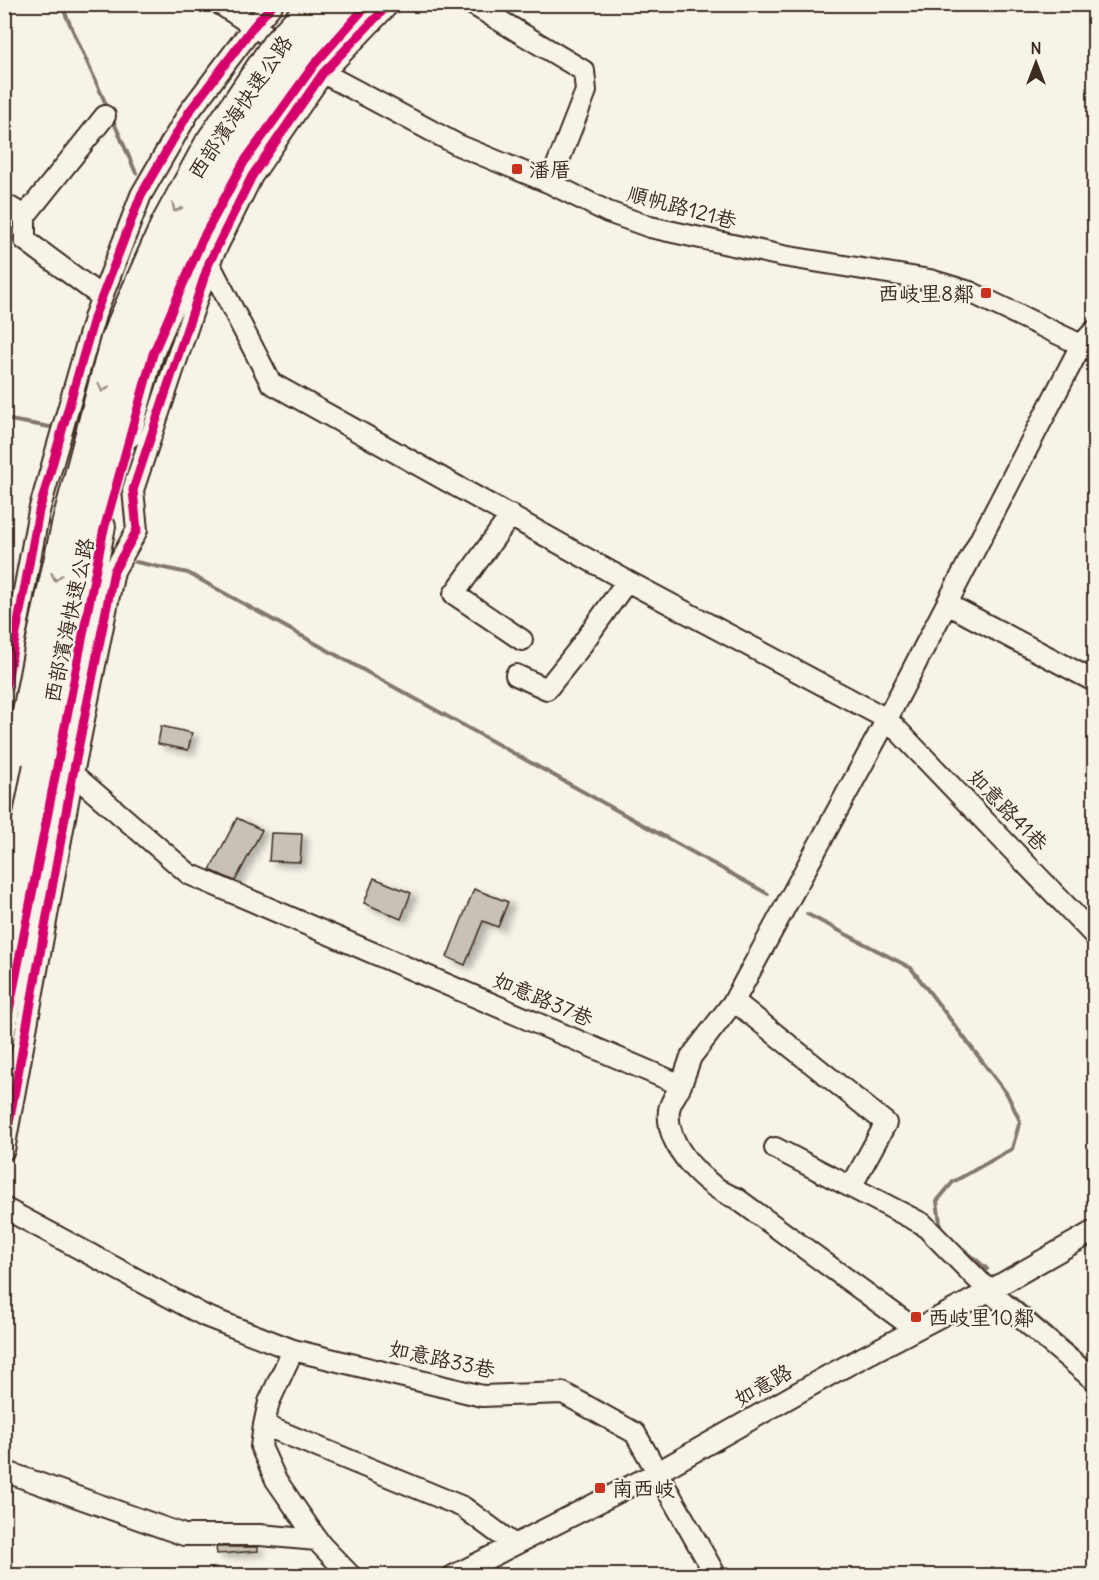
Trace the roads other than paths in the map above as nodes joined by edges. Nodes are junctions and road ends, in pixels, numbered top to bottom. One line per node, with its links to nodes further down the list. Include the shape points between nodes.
1 (220, 4): 8 (street, 順帆路121巷)
2 (273, 4): 8 (street)
3 (315, 4): 26 (highway, 西部濱海快速公路, one-way to 26, bridge, via 277,45 210,144 166,225 116,339 68,521)
4 (350, 4): 28 (highway, 西部濱海快速公路, bridge, via 301,56 231,153 186,231 139,348 85,548)
5 (368, 4): 9 (street)
6 (389, 4): 9 (street)
7 (472, 4): 11 (street, via 584,71 586,91)
8 (253, 27): 9 (street, 順帆路121巷); 23 (street, via 189,112 141,195 95,315 39,511)
9 (318, 69): 11 (street, 順帆路121巷, via 458,145); 14 (street, via 252,176); 30 (street, via 244,162 202,240 153,354 103,532)
10 (105, 116): 13 (street)
11 (550, 183): 16 (street, 順帆路121巷, via 608,212 650,226 783,256 930,280 970,292)
12 (4, 204): 13 (street)
13 (25, 216): 15 (street, via 24,240)
14 (209, 263): 17 (street, via 271,383); 25 (street, via 133,490 137,530 114,571)
15 (95, 292)
16 (1090, 342): 19 (street)
17 (511, 515): 18 (street); 20 (street, via 454,594)
18 (627, 581): 21 (street, via 547,688); 24 (street)
19 (947, 604): 22 (street); 24 (street)
20 (522, 640)
21 (516, 675)
22 (1095, 681)
23 (4, 697)
24 (887, 719): 27 (street, 如意路41巷); 29 (street)
25 (73, 774): 31 (street, 如意路37巷, via 189,874); 33 (street)
26 (4, 837)
27 (1095, 935)
28 (4, 942)
29 (734, 1001): 31 (street, via 692,1057); 34 (street, via 886,1124)
30 (4, 1036)
31 (681, 1085): 38 (street, via 669,1108 670,1130 688,1163 722,1193 736,1198)
32 (775, 1149): 34 (street)
33 (4, 1150)
34 (851, 1187): 37 (street, via 923,1224)
35 (4, 1208): 39 (street, 如意路33巷, via 205,1316)
36 (1095, 1231): 37 (street, 如意路)
37 (989, 1291): 38 (street, 如意路); 40 (street)
38 (915, 1329): 43 (street, 如意路)
39 (293, 1350): 41 (street, via 269,1402); 43 (street, 如意路33巷, via 482,1396 563,1393 635,1433)
40 (1095, 1380)
41 (264, 1425): 44 (street, via 261,1447 276,1480); 45 (street, via 463,1507)
42 (4, 1471): 44 (street, via 184,1535)
43 (658, 1472): 45 (street, 如意路); 48 (street, 如意路33巷)
44 (317, 1540): 46 (street)
45 (513, 1544): 47 (street, 如意路)
46 (351, 1575)
47 (453, 1575)
48 (716, 1575)

